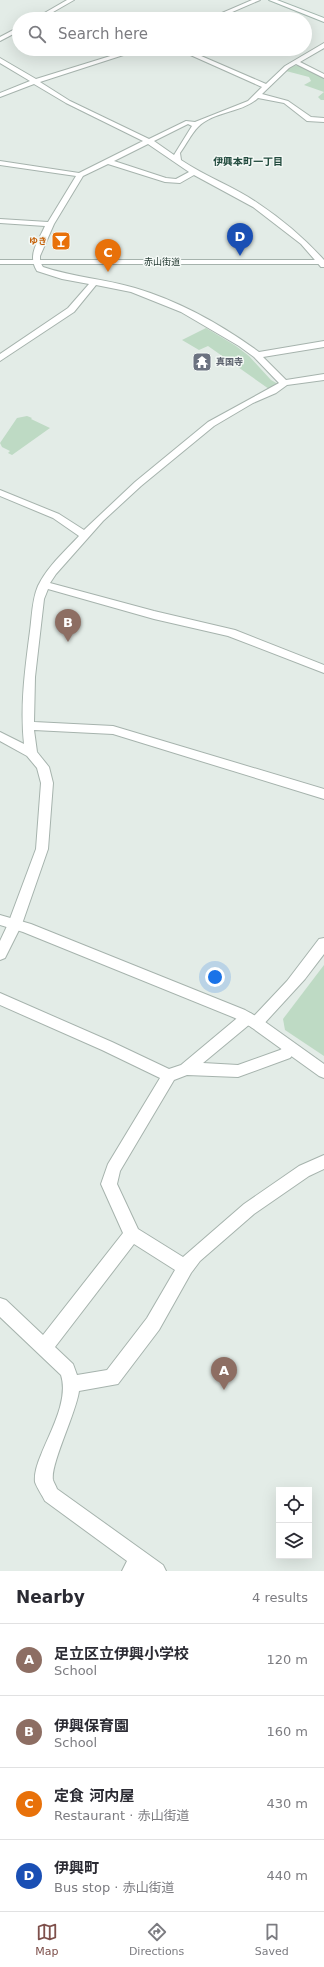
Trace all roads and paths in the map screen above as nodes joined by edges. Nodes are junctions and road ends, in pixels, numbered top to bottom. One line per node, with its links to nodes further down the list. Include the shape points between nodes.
1 (71, 0): 4 (street)
2 (257, 0): 5 (street)
3 (272, 0): 6 (street)
4 (50, 12)
5 (228, 12)
6 (303, 12)
7 (312, 15): 8 (street)
8 (324, 20)
9 (12, 33): 10 (street)
10 (0, 39)
11 (324, 45): 12 (street)
12 (312, 52)
13 (117, 56): 19 (street)
14 (196, 56): 20 (street)
15 (306, 56): 17 (street)
16 (0, 60): 19 (street)
17 (296, 62): 18 (street); 20 (street)
18 (324, 76)
19 (34, 82): 21 (street); 25 (street, via 68,102)
20 (266, 86): 22 (street)
21 (0, 95)
22 (258, 96): 23 (street, via 284,101 300,116); 24 (street, via 250,102 206,118)
23 (324, 120)
24 (196, 125): 25 (street, via 188,122); 26 (street, via 177,153)
25 (150, 142): 26 (street); 27 (street)
26 (178, 161): 29 (street)
27 (106, 162): 29 (street, via 165,180 177,181); 30 (street)
28 (0, 164): 30 (street)
29 (194, 172): 35 (street, via 262,209 304,242)
30 (80, 175): 32 (street)
31 (0, 221): 32 (street)
32 (50, 224): 34 (street, via 36,256)
33 (0, 262): 34 (street, 赤山街道)
34 (36, 262): 35 (street, 赤山街道); 36 (street, via 40,269)
35 (323, 263)
36 (94, 283): 38 (street, via 132,290 184,310); 39 (street, via 71,310)
37 (324, 344): 38 (street)
38 (257, 355): 41 (street)
39 (0, 358)
40 (324, 377): 41 (street)
41 (284, 383): 43 (street, via 211,424 138,484)
42 (0, 493): 43 (street, via 56,516)
43 (84, 535): 44 (street)
44 (44, 585): 45 (street, via 230,633); 46 (street, via 39,599 29,677)
45 (324, 668)
46 (28, 726): 48 (street); 49 (street, via 113,730)
47 (0, 736): 48 (street)
48 (31, 753): 51 (street, via 43,767 47,783 42,849)
49 (324, 794)
50 (0, 920): 51 (street)
51 (15, 924): 53 (street); 55 (street)
52 (324, 943): 55 (street, via 268,1011)
53 (0, 954)
54 (0, 999): 59 (street)
55 (251, 1020): 56 (street); 57 (street)
56 (291, 1049): 57 (street, via 285,1054 238,1071); 58 (street)
57 (186, 1070): 59 (street)
58 (324, 1072)
59 (169, 1076): 61 (street, via 113,1169 109,1184)
60 (324, 1162): 62 (street, via 304,1170 249,1209 194,1256)
61 (132, 1234): 62 (street); 64 (street)
62 (185, 1267): 65 (street, via 153,1324 112,1378)
63 (0, 1306): 64 (street)
64 (44, 1347): 65 (street, via 67,1370)
65 (72, 1384): 66 (street, via 69,1404 46,1465 44,1481 51,1495)
66 (135, 1565): 67 (street)
67 (157, 1571)

